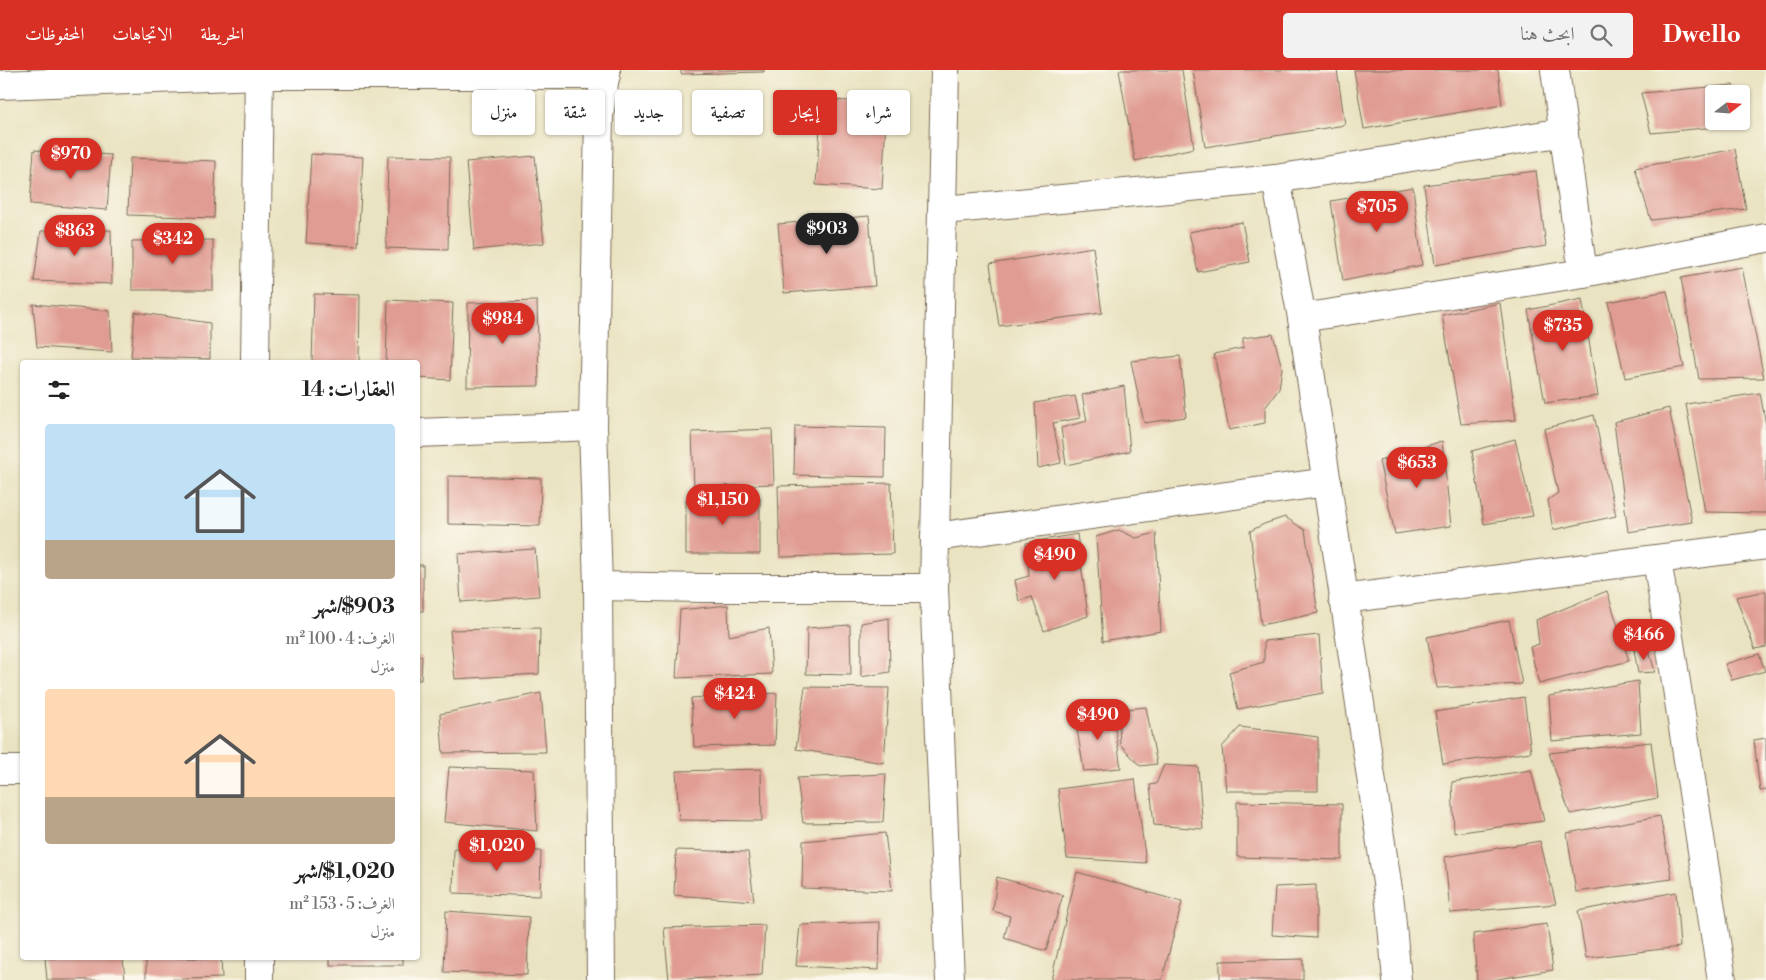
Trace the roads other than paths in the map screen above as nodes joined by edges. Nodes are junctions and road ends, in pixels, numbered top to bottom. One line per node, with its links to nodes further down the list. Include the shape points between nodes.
1 (945, 70): 8 (street)
2 (1555, 70): 6 (street)
3 (259, 72): 4 (street); 5 (street); 12 (street)
4 (595, 73): 13 (street, via 599,116)
5 (0, 85)
6 (1564, 132): 7 (street); 10 (street)
7 (1276, 179): 8 (street); 11 (street)
8 (943, 210): 16 (street)
9 (1766, 238): 10 (street)
10 (1583, 273): 11 (street)
11 (1302, 318): 15 (street)
12 (255, 360)
13 (593, 426): 14 (street); 19 (street)
14 (420, 434)
15 (1327, 482): 16 (street); 21 (street)
16 (935, 537): 20 (street)
17 (1766, 545): 18 (street)
18 (1657, 559): 21 (street); 29 (street)
19 (598, 586): 20 (street); 26 (street)
20 (934, 588): 27 (street)
21 (1343, 599): 28 (street, via 1390,903)
22 (0, 770): 23 (street)
23 (20, 770)
24 (260, 960): 25 (street)
25 (260, 980)
26 (602, 980)
27 (950, 980)
28 (1397, 980)
29 (1722, 980)

